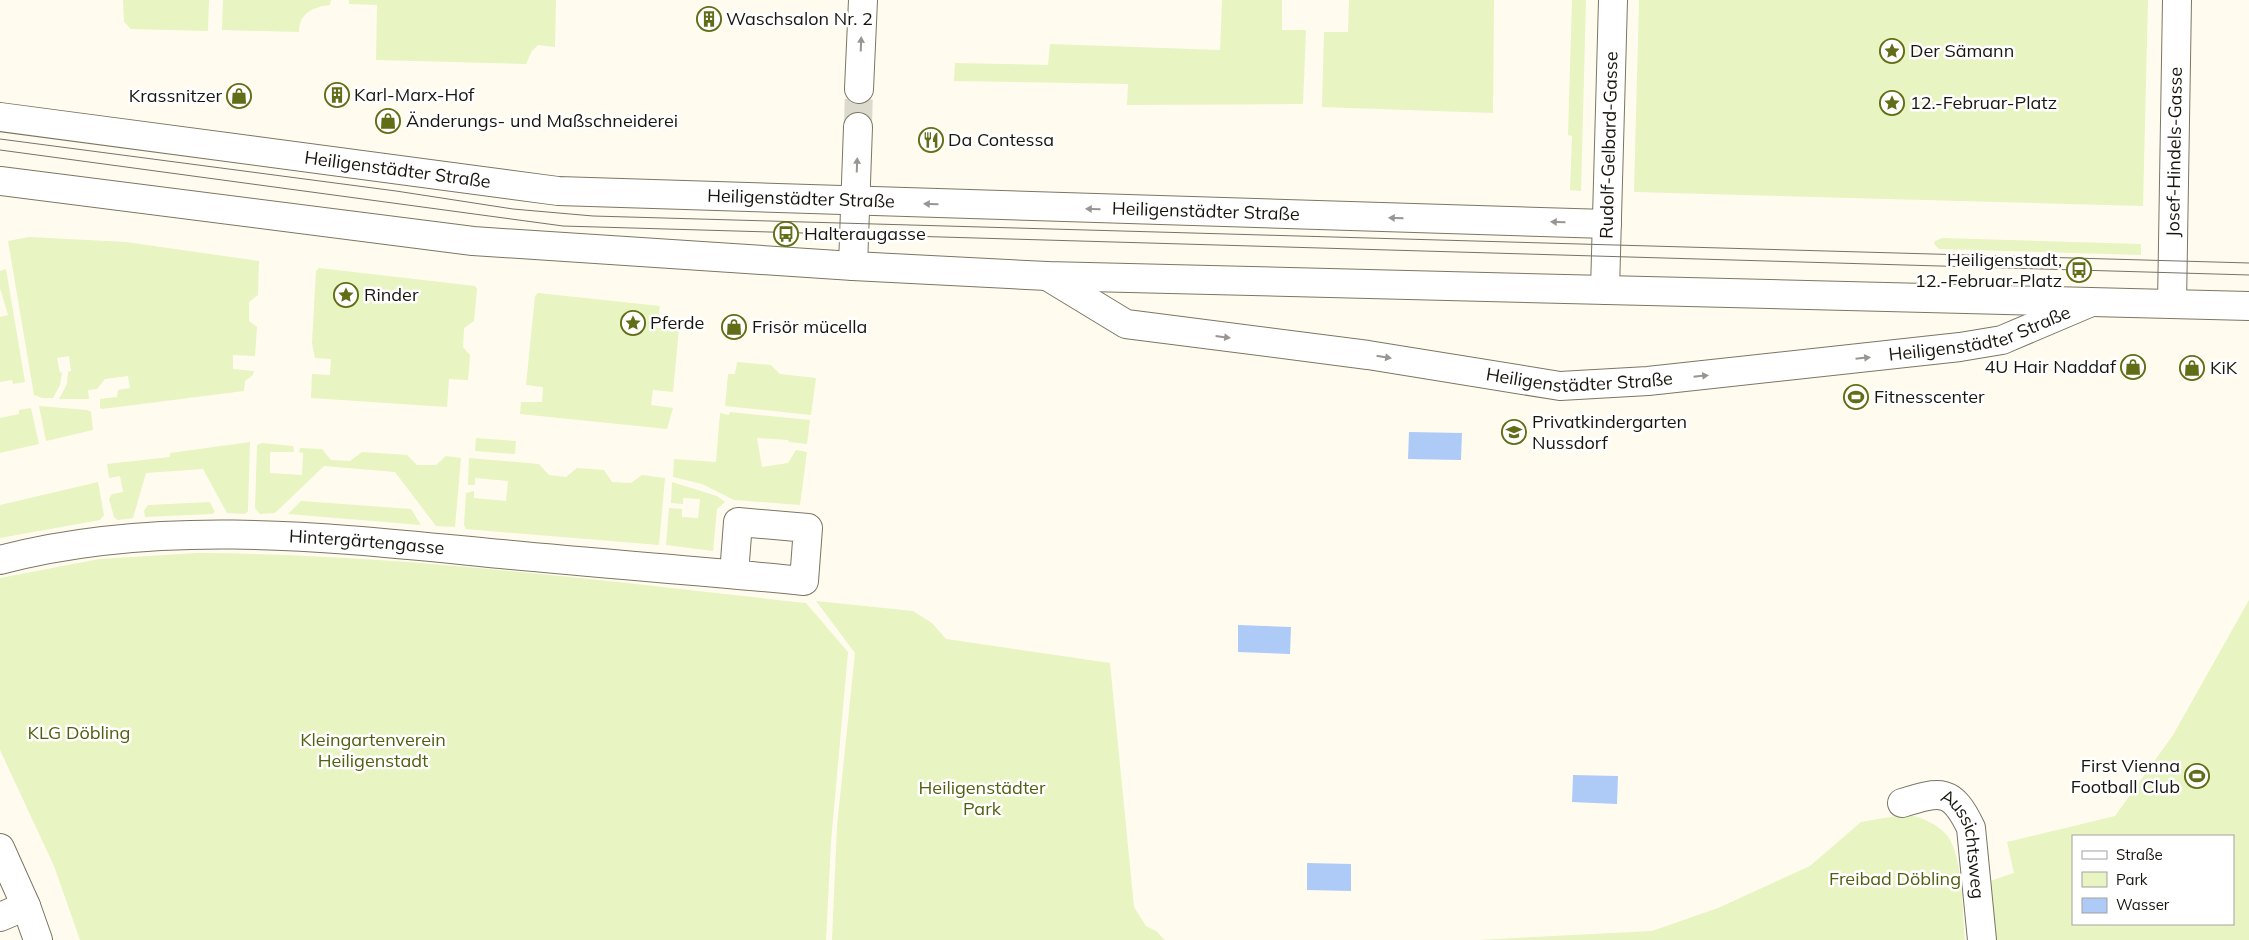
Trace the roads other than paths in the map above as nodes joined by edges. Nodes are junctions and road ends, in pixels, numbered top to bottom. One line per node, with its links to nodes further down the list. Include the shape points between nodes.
1 (863, 0): 4 (street, one-way to 1)
2 (1613, 0): 11 (street, Rudolf-Gelbard-Gasse)
3 (2177, 0): 16 (street, Josef-Hindels-Gasse)
4 (859, 89)
5 (0, 117): 10 (street, Heiligenstädter Straße, via 558,191)
6 (858, 127): 10 (street, one-way to 6)
7 (0, 161): 9 (street, Heiligenstädter Straße)
8 (0, 181): 9 (street, Heiligenstädter Straße)
9 (61, 187): 12 (street, Heiligenstädter Straße, via 474,241)
10 (856, 202): 11 (street, Heiligenstädter Straße, one-way to 10); 12 (street)
11 (1607, 224): 14 (street, Rudolf-Gelbard-Gasse)
12 (853, 266): 13 (street, Heiligenstädter Straße)
13 (1047, 276): 14 (street, Heiligenstädter Straße); 15 (street, Heiligenstädter Straße, one-way to 15, via 1126,324 1368,355 1560,386 1648,382 1960,347 2002,340)
14 (1605, 290): 15 (street, Heiligenstädter Straße)
15 (2089, 303): 16 (street, Heiligenstädter Straße)
16 (2172, 304): 17 (street, Heiligenstädter Straße)
17 (2249, 306)
18 (0, 560): 19 (street, Hintergärtengasse, via 123,539 264,534)
19 (734, 574)
20 (1902, 802): 25 (street, Aussichtsweg, via 1934,793 1951,799 1963,812 1971,828)
21 (0, 848): 22 (street)
22 (26, 906): 23 (street); 24 (street)
23 (0, 917)
24 (38, 940)
25 (1982, 940)

